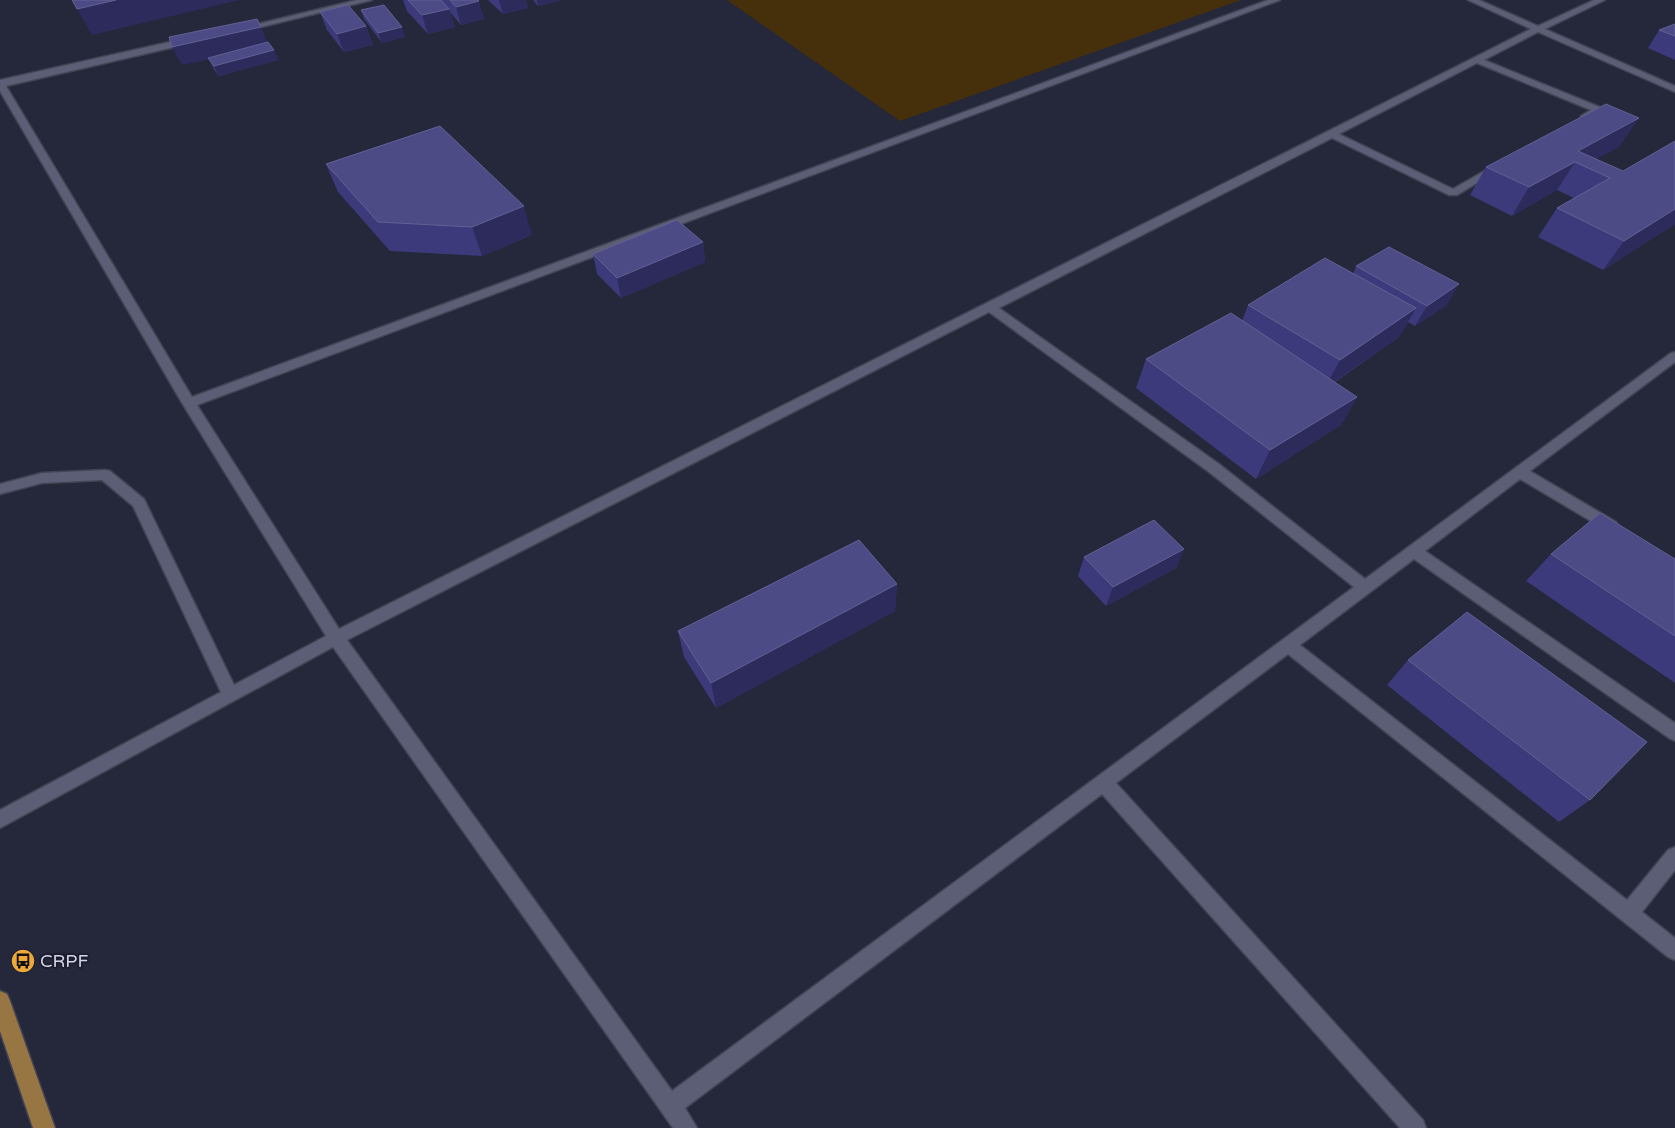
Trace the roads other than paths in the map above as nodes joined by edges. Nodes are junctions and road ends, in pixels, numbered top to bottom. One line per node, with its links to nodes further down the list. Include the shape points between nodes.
1 (368, 0): 6 (lane)
2 (1276, 0): 16 (lane)
3 (1472, 0): 5 (lane)
4 (1601, 0): 5 (lane)
5 (1538, 29): 8 (lane); 10 (lane)
6 (233, 31)
7 (204, 38): 9 (lane)
8 (1477, 60): 11 (lane, via 1598,110); 12 (lane)
9 (0, 83): 16 (lane)
10 (1675, 89)
11 (1573, 125)
12 (1332, 134): 13 (lane, via 1453,193); 14 (lane)
13 (1504, 164)
14 (990, 307): 21 (lane, via 1214,468); 22 (lane)
15 (1675, 356): 17 (lane)
16 (189, 403): 22 (lane)
17 (1520, 472): 19 (lane); 20 (lane)
18 (0, 489): 24 (lane, via 42,478 105,475 139,504)
19 (1626, 535)
20 (1414, 551): 21 (lane); 25 (lane)
21 (1365, 588): 23 (lane)
22 (336, 638): 24 (lane); 32 (lane)
23 (1288, 645): 26 (lane); 29 (lane)
24 (231, 695): 27 (lane)
25 (1675, 733)
26 (1104, 782): 32 (lane); 35 (lane)
27 (0, 819)
28 (1675, 856): 29 (lane)
29 (1628, 913): 30 (lane)
30 (1675, 950)
31 (0, 1001): 33 (main road)
32 (670, 1106): 34 (lane)
33 (44, 1128)
34 (686, 1128)
35 (1415, 1128)

